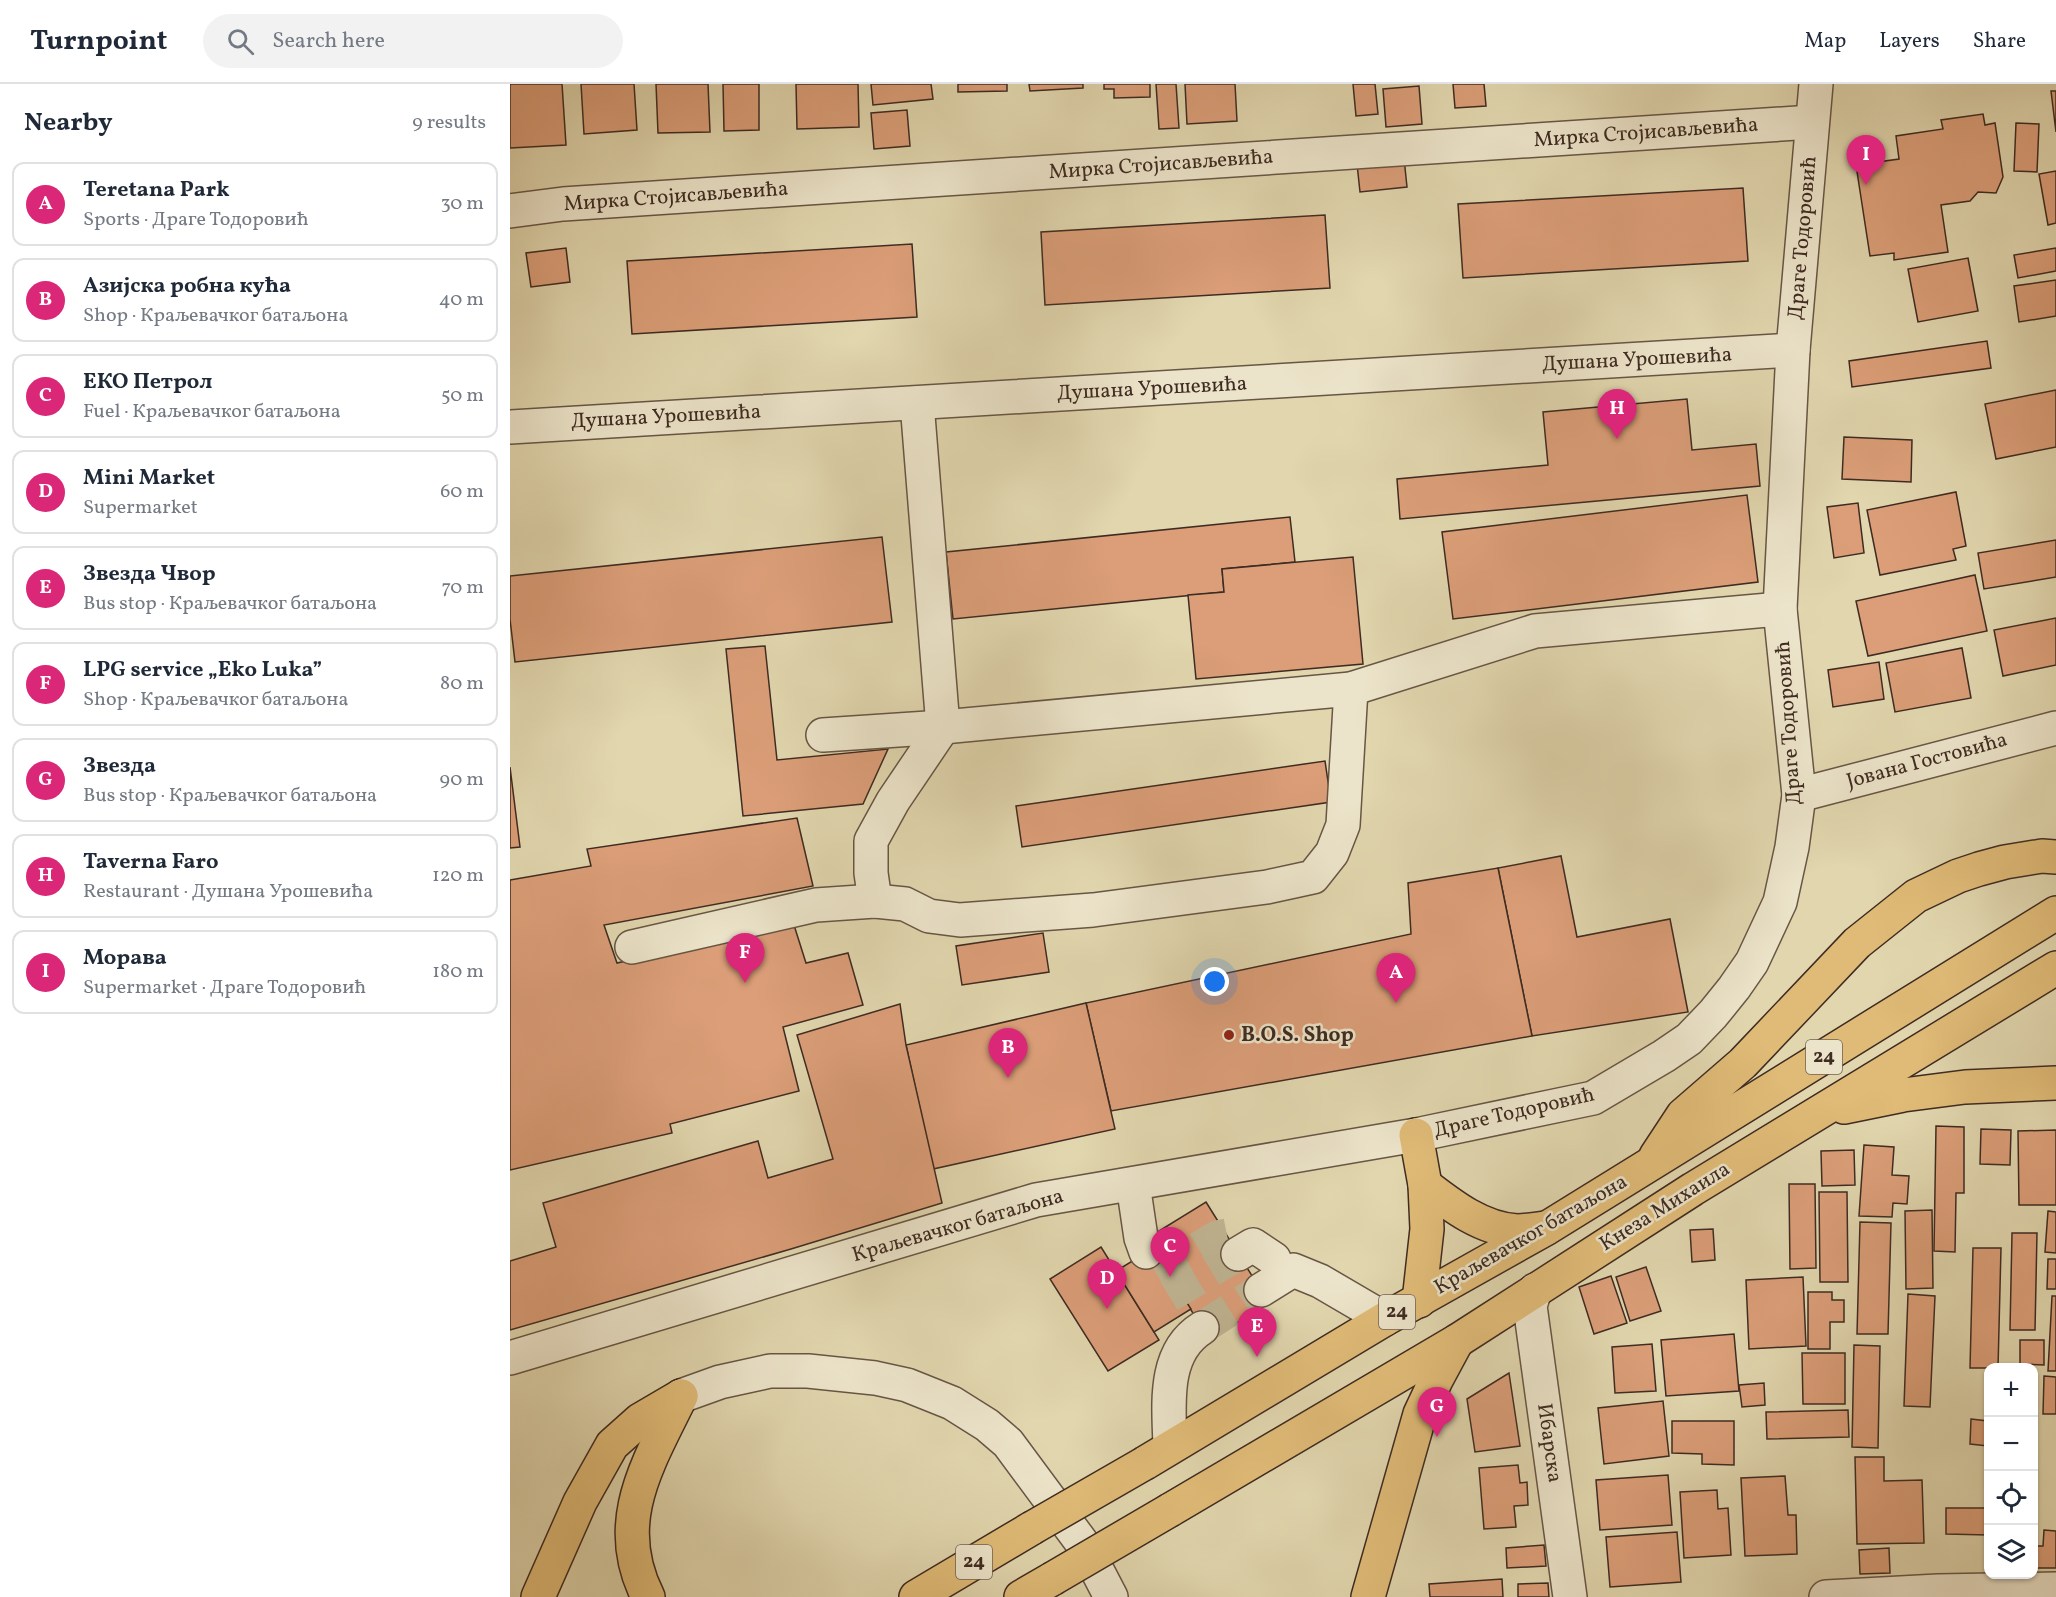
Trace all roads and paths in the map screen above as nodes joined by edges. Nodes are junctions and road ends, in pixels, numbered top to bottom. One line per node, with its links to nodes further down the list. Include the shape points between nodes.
1 (1816, 84): 2 (street, Драге Тодоровић)
2 (1812, 122): 3 (street, Мирка Стојисављевића, via 563,204); 4 (street, Драге Тодоровић)
3 (510, 211)
4 (1793, 350): 5 (street, Душана Урошевића); 7 (street, Драге Тодоровић)
5 (917, 403): 6 (street, Душана Урошевића); 9 (street)
6 (510, 427)
7 (1780, 609): 8 (street, via 1535,631); 12 (street, Драге Тодоровић)
8 (1351, 689): 9 (street); 14 (street, via 1343,825 1332,852 1313,877 1267,887 1093,910 960,920 929,916 905,904)
9 (944, 727): 11 (street); 14 (street, via 893,801 871,841)
10 (2056, 728): 12 (street, Јована Гостовића)
11 (823, 735)
12 (1798, 795): 20 (street, Драге Тодоровић, via 1780,902 1752,962 1689,1039 1593,1098)
13 (2056, 856): 21 (main road, via 1988,866 1916,896 1857,943 1743,1063 1683,1115)
14 (875, 901): 16 (street, via 816,905)
15 (2056, 913): 21 (main road, Кнеза Михаила / 24)
16 (632, 947)
17 (2056, 968): 19 (main road, Кнеза Михаила / 24)
18 (2056, 1083): 19 (main road, via 1965,1087)
19 (1822, 1112): 27 (main road, Кнеза Михаила / 24)
20 (1416, 1135): 22 (street, Краљевачког батаљона); 23 (main road)
21 (1650, 1165): 24 (main road, Краљевачког батаљона / 24)
22 (1133, 1184): 25 (street); 32 (street, Краљевачког батаљона, via 1036,1200)
23 (1425, 1185): 24 (main road, via 1455,1208 1486,1224 1517,1231); 28 (main road, via 1427,1229)
24 (1547, 1228): 28 (main road, Краљевачког батаљона / 24)
25 (1146, 1252)
26 (1257, 1261): 29 (street, via 1320,1281)
27 (1535, 1290): 31 (main road, Кнеза Михаила / 24); 42 (street, Ибарска, via 1530,1306)
28 (1419, 1301): 29 (main road, Краљевачког батаљона / 24)
29 (1385, 1319): 34 (main road, Краљевачког батаљона / 24)
30 (1190, 1322): 34 (street, via 1174,1364)
31 (1457, 1341): 39 (main road, 24, bridge); 41 (main road, via 1420,1414)
32 (510, 1358)
33 (681, 1396): 36 (main road, via 640,1420 612,1445 580,1502); 37 (main road, via 646,1467 633,1507 633,1556); 40 (street, via 770,1371 808,1371 875,1378 952,1403 1008,1443 1085,1547)
34 (1158, 1455): 38 (main road, Краљевачког батаљона / 24, bridge)
35 (2056, 1588): 43 (street)
36 (538, 1597)
37 (648, 1597)
38 (916, 1597)
39 (1021, 1597)
40 (1111, 1597)
41 (1368, 1597)
42 (1570, 1597)
43 (1826, 1597)

